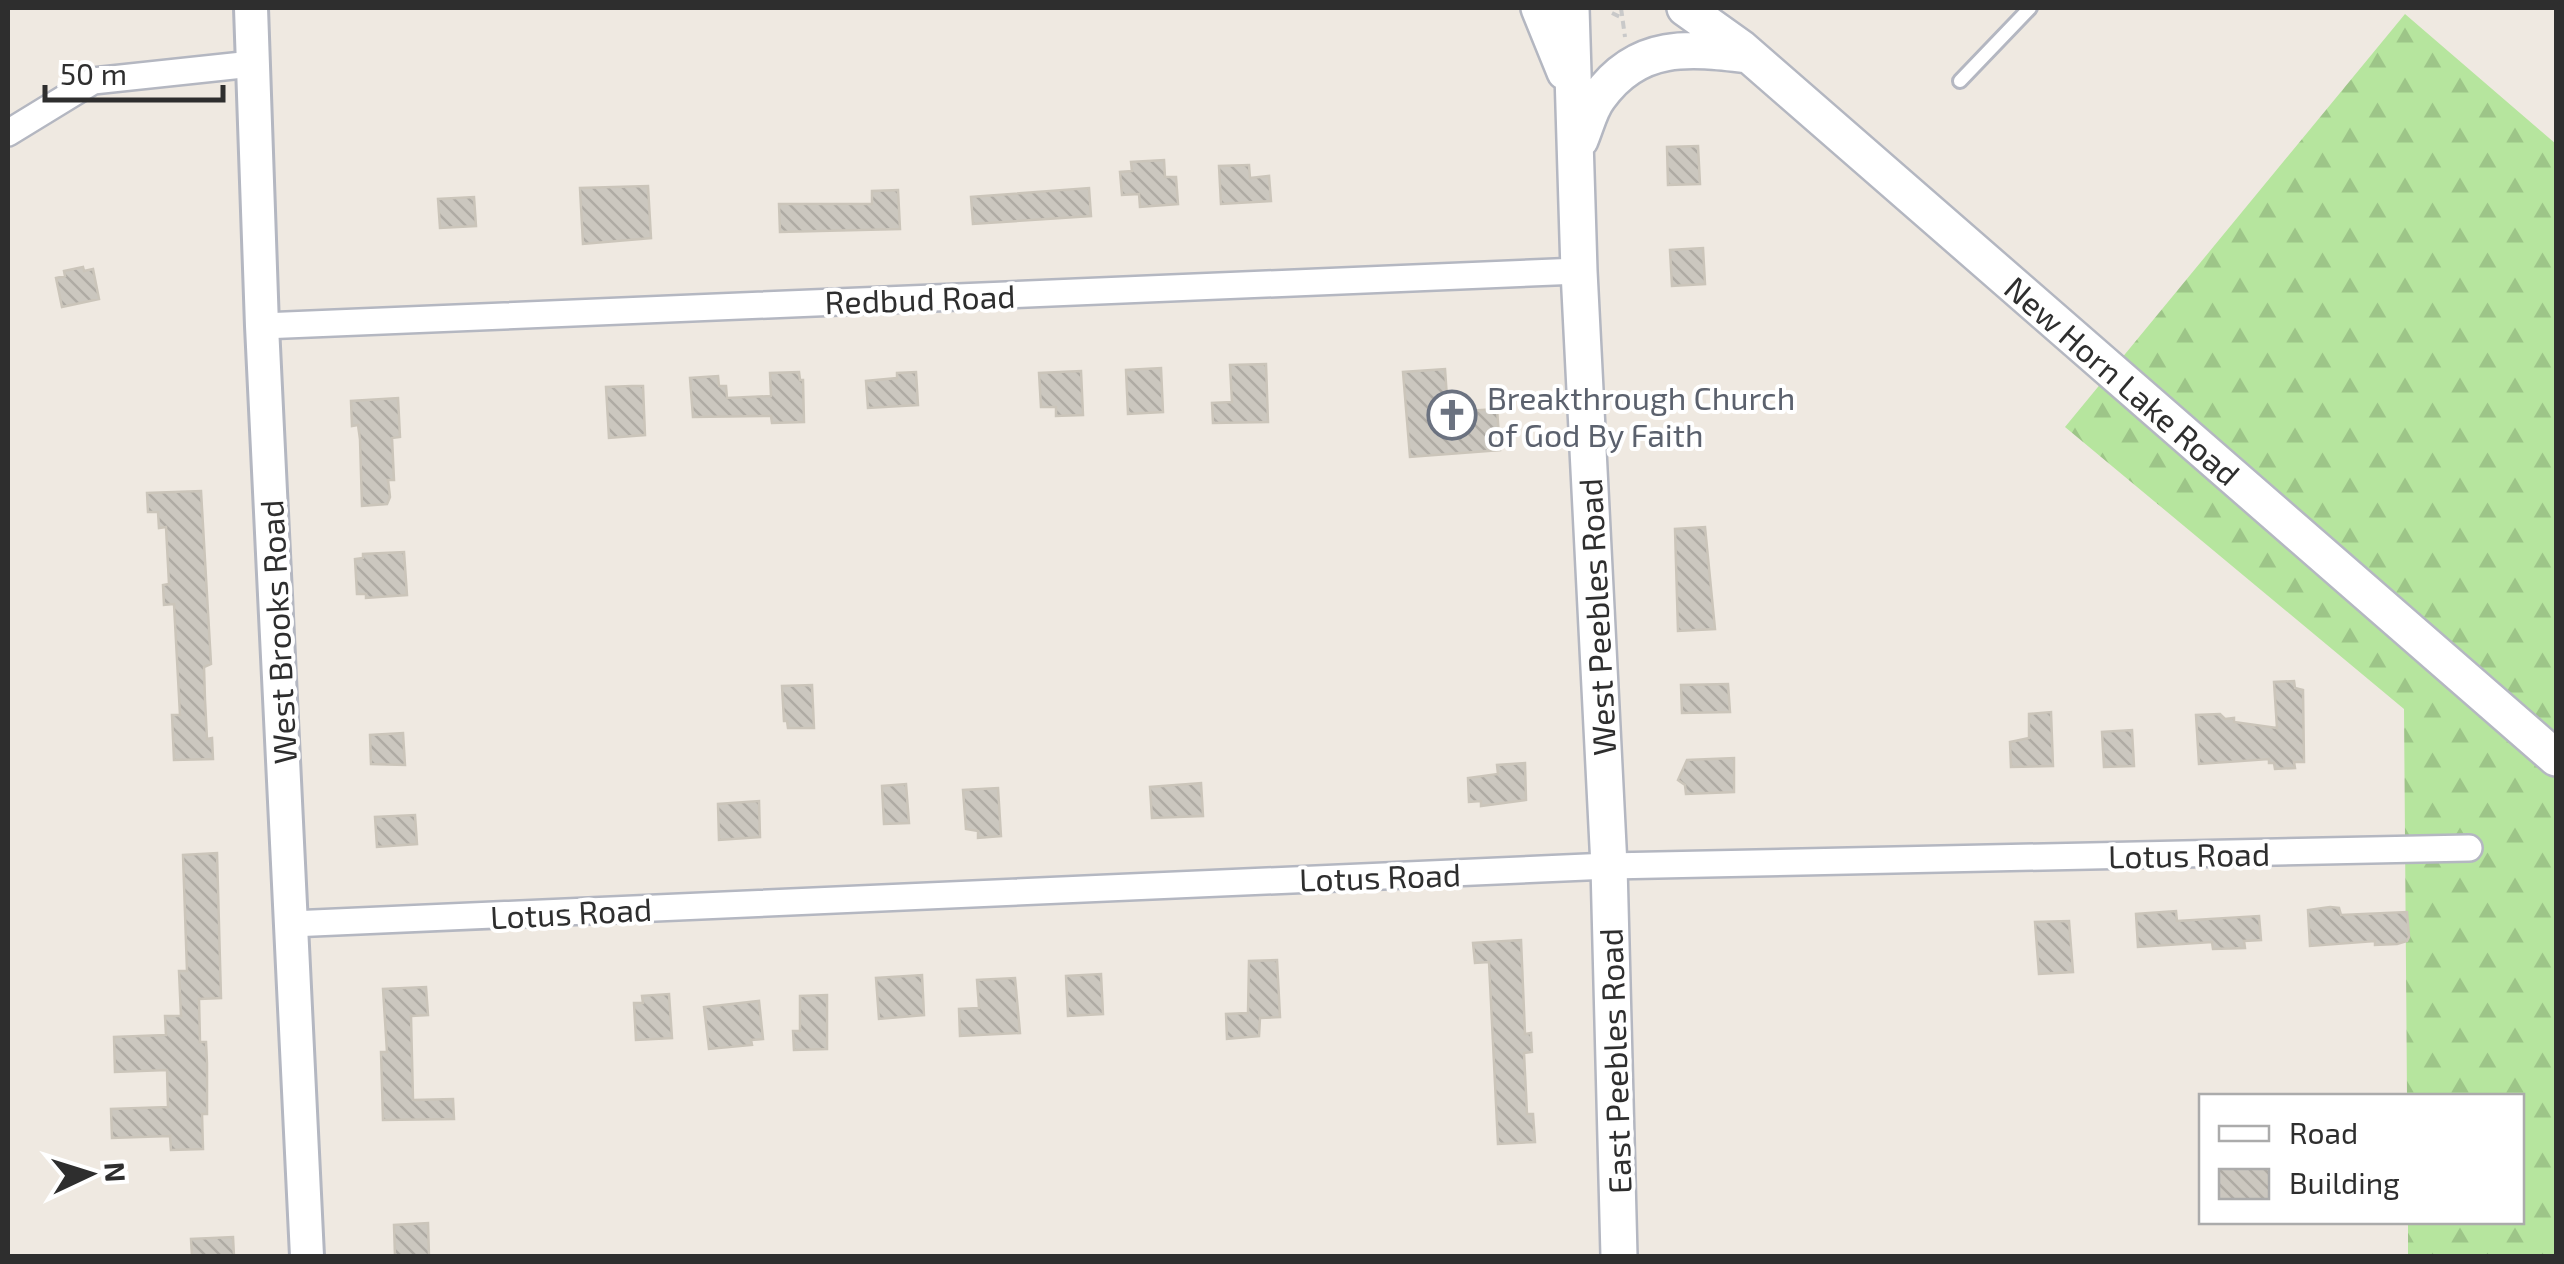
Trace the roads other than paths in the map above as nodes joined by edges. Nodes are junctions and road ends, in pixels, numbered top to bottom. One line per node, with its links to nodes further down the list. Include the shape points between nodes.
1 (251, 8): 7 (street, West Brooks Road)
2 (1540, 8): 9 (main road)
3 (1571, 8): 9 (main road, West Peebles Road)
4 (2030, 8): 8 (lane)
5 (1697, 13): 6 (main road, New Horn Lake Road)
6 (1749, 56): 11 (main road, via 1693,49 1650,54 1598,98); 14 (main road, New Horn Lake Road)
7 (252, 64): 10 (street, via 93,81); 13 (street, West Brooks Road)
8 (1960, 81)
9 (1574, 94): 11 (main road, West Peebles Road)
10 (8, 133)
11 (1576, 150): 12 (main road, West Peebles Road)
12 (1579, 270): 13 (street, Redbud Road); 16 (main road, West Peebles Road)
13 (262, 326): 17 (street, West Brooks Road)
14 (2556, 758)
15 (2469, 848): 16 (street, Lotus Road)
16 (1609, 866): 17 (street, Lotus Road); 19 (main road, East Peebles Road)
17 (292, 924): 18 (street, West Brooks Road)
18 (307, 1256)
19 (1619, 1256)

